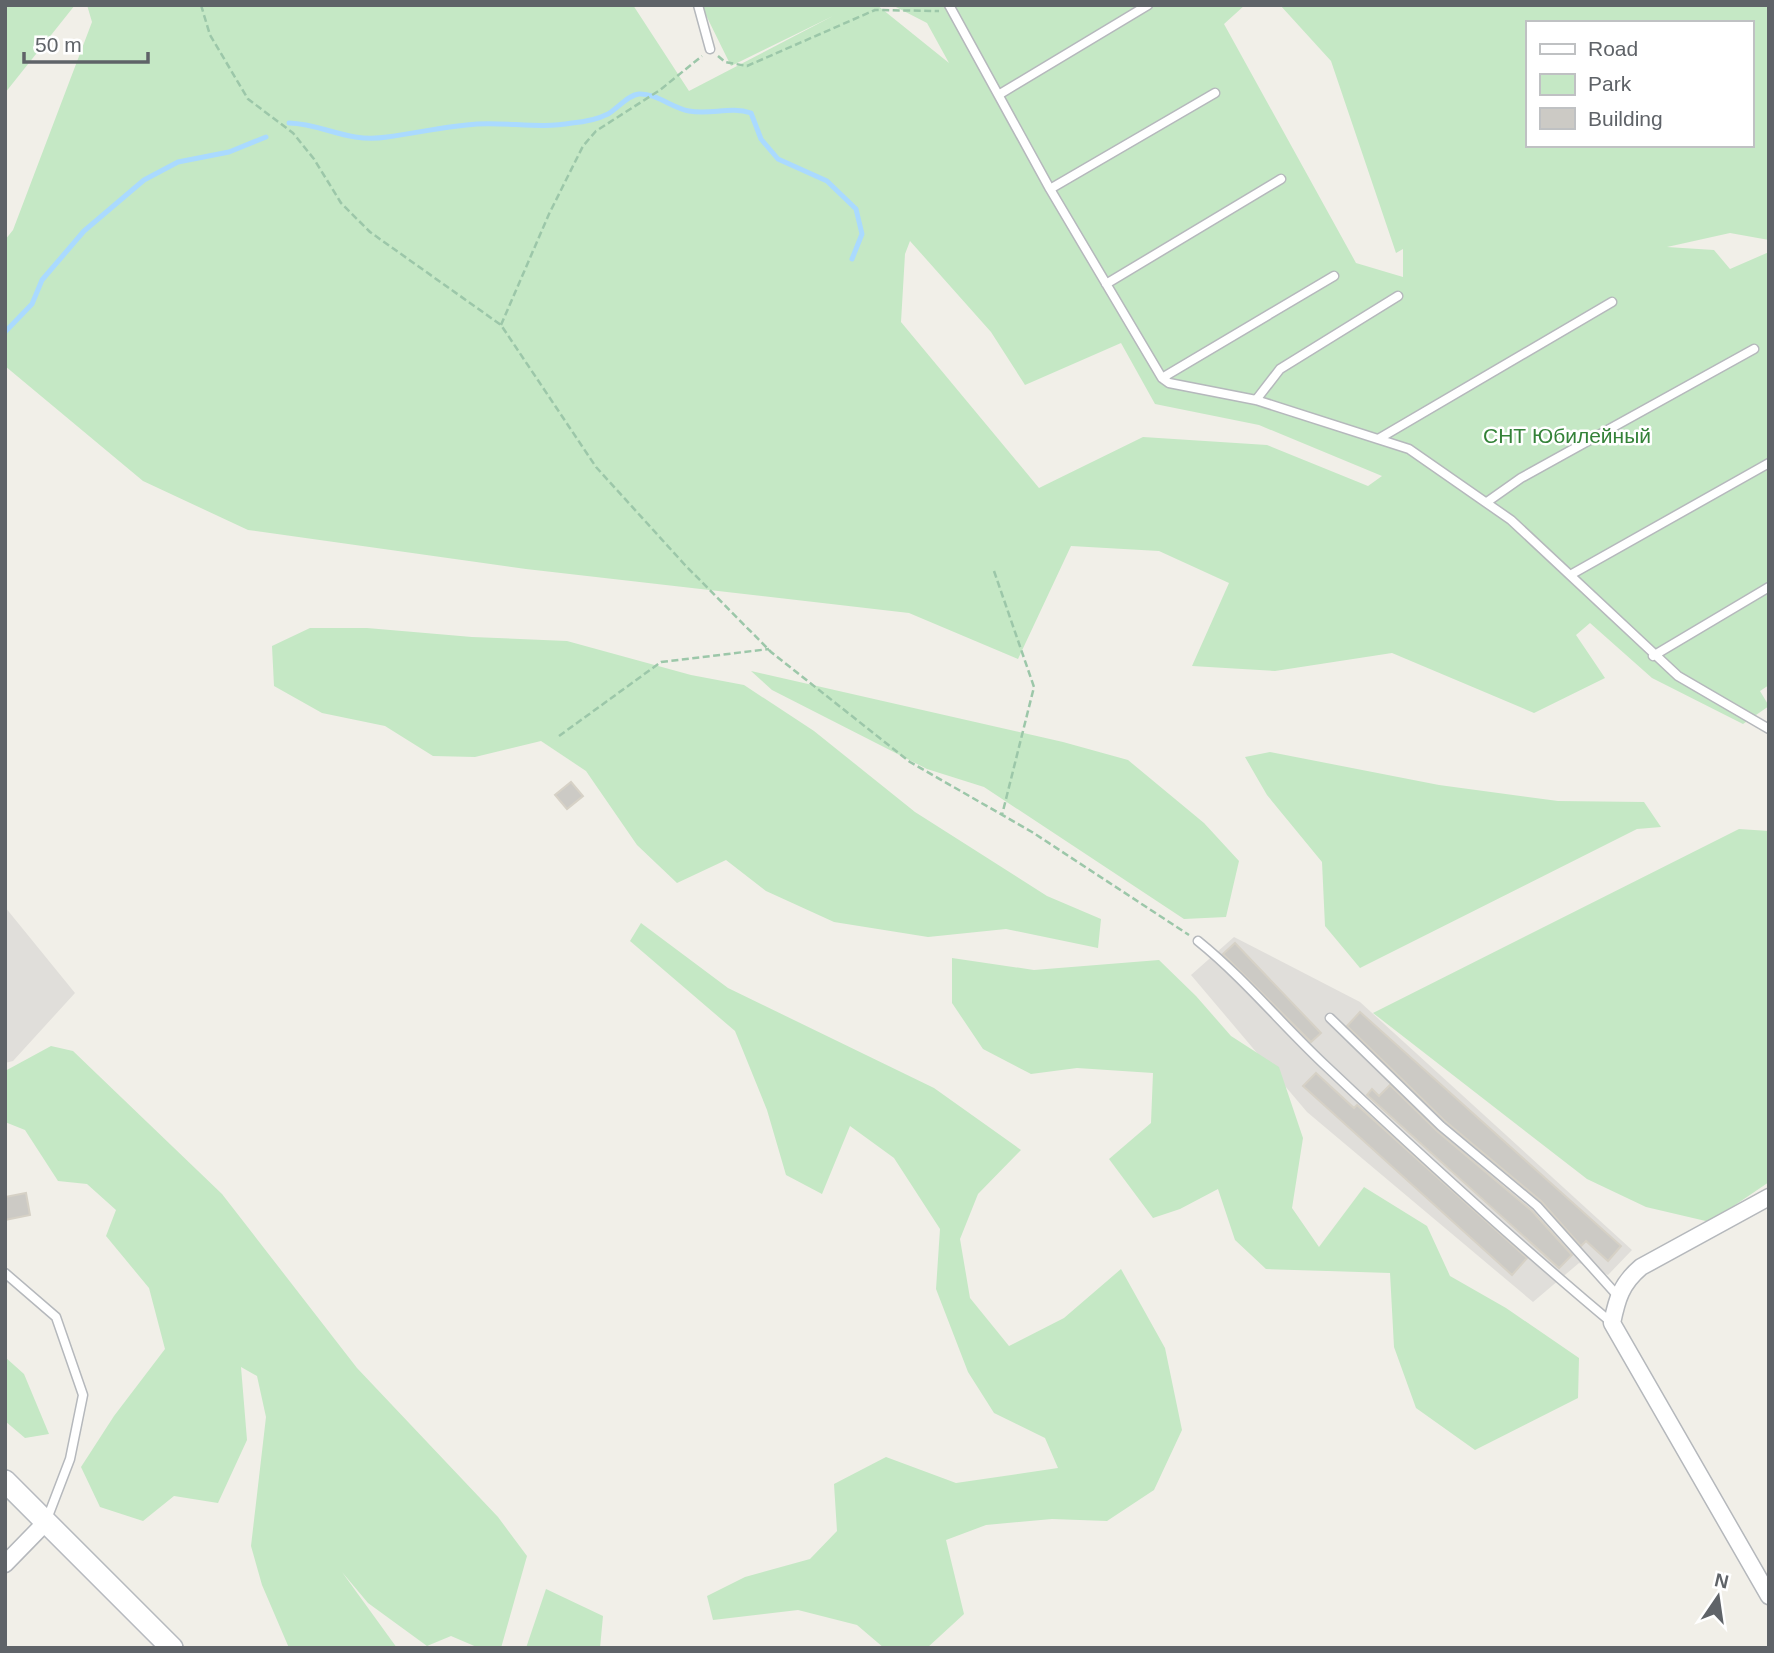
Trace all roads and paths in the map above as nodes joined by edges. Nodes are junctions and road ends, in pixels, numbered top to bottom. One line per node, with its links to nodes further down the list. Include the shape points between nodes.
1 (201, 5): 14 (path, via 210,35 248,99 293,133 341,203 370,232)
2 (698, 5): 5 (lane)
3 (1148, 5): 7 (lane)
4 (950, 6): 5 (path, via 943,11 875,10 747,66 726,62); 7 (lane)
5 (710, 50): 14 (path, via 660,90 596,131 583,146)
6 (1215, 93): 9 (lane)
7 (1000, 94): 9 (lane)
8 (1282, 179): 11 (lane)
9 (1050, 189): 11 (lane)
10 (1334, 276): 16 (lane)
11 (1105, 284): 16 (lane)
12 (1398, 296): 17 (lane, via 1280,369)
13 (1612, 302): 18 (lane)
14 (501, 325): 24 (path, via 596,467)
15 (1754, 349): 20 (lane, via 1521,478)
16 (1162, 379): 17 (lane)
17 (1256, 400): 18 (lane)
18 (1380, 438): 20 (lane, via 1409,449)
19 (1769, 463): 22 (lane)
20 (1487, 502): 22 (lane)
21 (994, 571): 28 (path, via 1034,687)
22 (1572, 574): 25 (lane)
23 (1769, 587): 25 (lane)
24 (769, 649): 27 (path, via 661,662); 28 (path, via 910,762)
25 (1653, 656): 26 (lane)
26 (1769, 730)
27 (559, 736)
28 (1002, 816): 29 (path)
29 (1198, 941): 34 (lane, via 1228,965 1302,1044 1450,1185)
30 (1329, 1018): 33 (lane, via 1441,1126 1537,1206)
31 (1769, 1198): 33 (street, via 1641,1267)
32 (5, 1273): 36 (lane, via 56,1317 83,1395 70,1459)
33 (1618, 1295): 34 (street)
34 (1612, 1324): 38 (street)
35 (5, 1481): 36 (main road)
36 (46, 1522): 37 (street); 39 (main road)
37 (5, 1564)
38 (1769, 1596)
39 (172, 1648)

